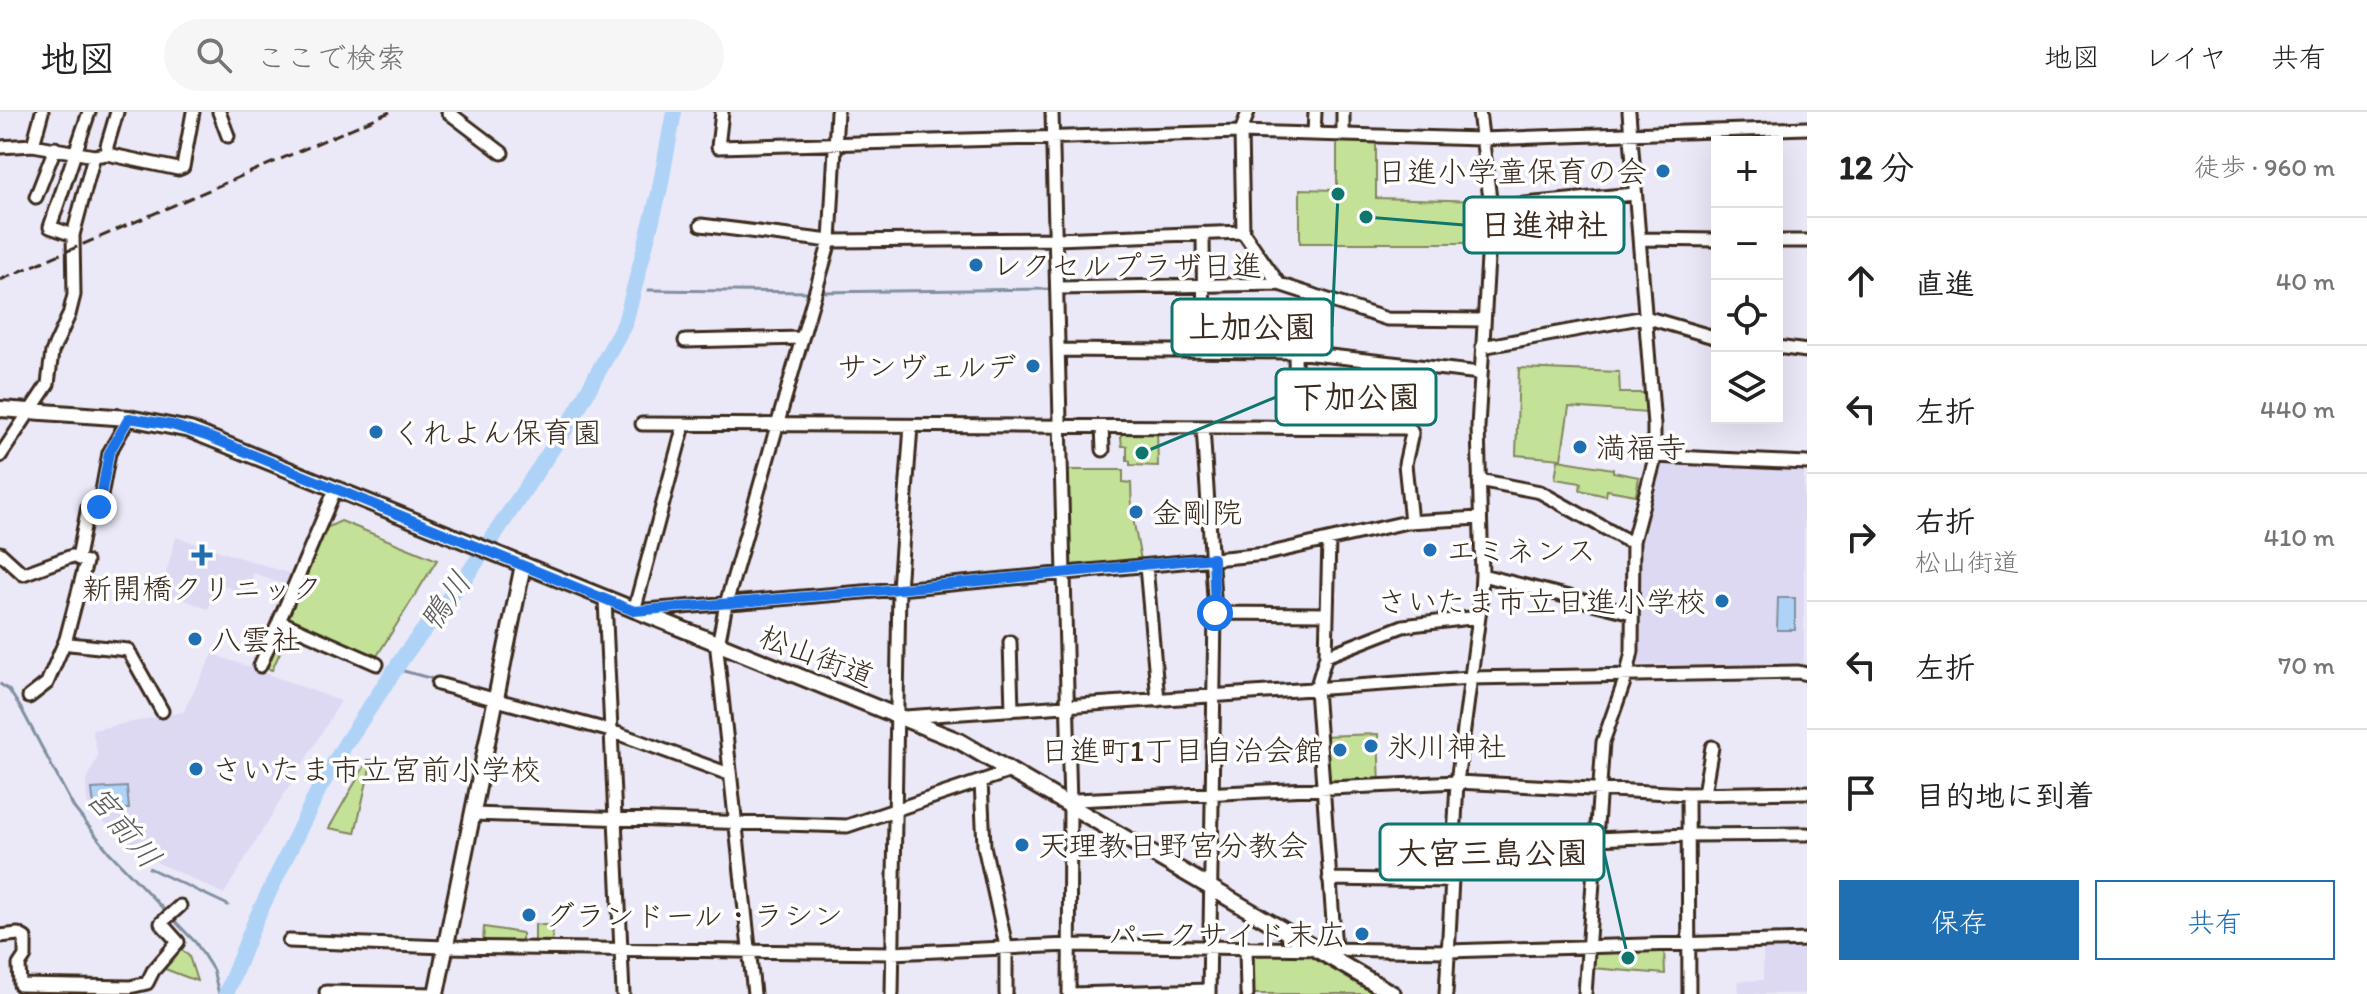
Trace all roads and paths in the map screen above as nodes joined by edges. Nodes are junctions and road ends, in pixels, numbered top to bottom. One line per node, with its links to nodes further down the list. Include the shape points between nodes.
1 (42, 112): 24 (street)
2 (89, 112): 27 (street)
3 (117, 112): 29 (street)
4 (193, 112): 29 (street, via 183,167)
5 (219, 112): 20 (street)
6 (448, 112): 28 (street)
7 (722, 112): 23 (street, via 718,147)
8 (837, 112): 23 (street)
9 (1052, 112): 21 (street)
10 (1248, 112): 16 (street)
11 (1315, 112): 18 (street)
12 (1343, 112): 19 (street)
13 (1479, 112): 22 (street)
14 (1629, 112): 17 (street)
15 (1807, 128): 17 (street)
16 (1241, 132): 18 (street); 21 (street); 35 (street)
17 (1630, 133): 22 (street); 31 (street)
18 (1314, 134): 19 (street)
19 (1343, 135): 22 (street)
20 (228, 136)
21 (1053, 137): 23 (street); 38 (street)
22 (1481, 139): 33 (street)
23 (835, 143): 41 (street)
24 (33, 145): 25 (street); 26 (street)
25 (0, 147)
26 (55, 148): 27 (street); 32 (street)
27 (76, 153): 30 (street); 37 (street, via 50,227)
28 (502, 153)
29 (107, 154): 30 (street)
30 (94, 156): 37 (street)
31 (1635, 194): 33 (street); 39 (street)
32 (36, 197)
33 (1491, 207): 48 (street)
34 (701, 225): 41 (street)
35 (1243, 232): 36 (street); 44 (street)
36 (1203, 233): 38 (street); 45 (street)
37 (73, 235): 60 (street, via 74,295 52,352 48,384)
38 (1056, 239): 41 (street); 46 (street)
39 (1639, 239): 40 (street); 47 (street)
40 (1711, 240)
41 (830, 241): 50 (street)
42 (1783, 241): 43 (street)
43 (1807, 241)
44 (1279, 284): 45 (street); 48 (street, via 1387,319)
45 (1203, 286): 46 (street); 55 (street)
46 (1058, 288): 54 (street)
47 (1645, 317): 49 (street); 52 (street); 72 (street)
48 (1484, 320): 52 (street)
49 (1711, 336)
50 (801, 338): 51 (street); 63 (street)
51 (685, 341)
52 (1482, 347): 58 (street)
53 (1783, 348): 56 (street)
54 (1059, 350): 55 (street); 66 (street)
55 (1204, 351): 57 (street)
56 (1807, 351)
57 (1295, 352): 58 (street); 69 (street)
58 (1480, 373): 74 (street)
59 (0, 409): 60 (main road, 松山街道)
60 (30, 411): 61 (main road, 松山街道); 71 (street)
61 (129, 418): 75 (main road, 松山街道, via 190,430); 81 (street, via 109,453 99,507 88,507)
62 (642, 424): 64 (street)
63 (776, 424): 64 (street); 65 (street); 89 (street)
64 (684, 425): 90 (street)
65 (911, 426): 66 (street); 87 (street)
66 (1061, 427): 67 (street); 85 (street)
67 (1102, 427): 68 (street); 70 (street)
68 (1203, 427): 69 (street); 82 (street)
69 (1296, 427): 77 (street, via 1410,429 1405,464)
70 (1103, 450)
71 (0, 456)
72 (1654, 456): 73 (street); 79 (street)
73 (1807, 463)
74 (1479, 480): 76 (street); 79 (street, via 1540,492)
75 (335, 490): 83 (main road, 松山街道); 95 (street)
76 (1480, 518): 77 (street); 86 (street)
77 (1411, 522): 78 (street)
78 (1329, 540): 82 (street, via 1266,554); 93 (street)
79 (1633, 541): 92 (street)
80 (0, 553): 81 (street, via 23,574)
81 (78, 557): 96 (street, via 86,562)
82 (1213, 558): 84 (street); 91 (street)
83 (523, 565): 88 (main road, 松山街道); 109 (main road)
84 (1146, 566): 85 (street); 110 (street)
85 (1064, 573): 87 (street); 111 (street)
86 (1482, 575): 92 (street); 94 (street)
87 (899, 589): 89 (street); 114 (street)
88 (605, 599): 90 (main road, 松山街道); 115 (street)
89 (726, 604): 90 (street); 98 (street)
90 (634, 611): 98 (main road, 松山街道)
91 (1215, 613): 93 (street); 107 (street)
92 (1632, 613): 102 (street)
93 (1327, 614): 99 (street)
94 (1479, 617): 99 (street, via 1403,626); 104 (street)
95 (279, 621): 100 (street); 101 (street)
96 (66, 639): 108 (street, via 47,683); 113 (street, via 70,644 128,650)
97 (1010, 642): 112 (street)
98 (718, 645): 114 (main road, 松山街道); 118 (street)
99 (1326, 656): 106 (street)
100 (377, 664)
101 (260, 666)
102 (1627, 674): 103 (street); 104 (street); 122 (street, via 1603,742)
103 (1807, 674)
104 (1470, 678): 106 (street); 120 (street)
105 (438, 684): 109 (street)
106 (1316, 689): 107 (street); 121 (street)
107 (1212, 696): 110 (street); 124 (street)
108 (29, 697)
109 (496, 699): 115 (street); 129 (main road)
110 (1158, 700): 111 (street)
111 (1067, 706): 112 (street); 127 (street)
112 (1012, 710): 114 (street)
113 (162, 711)
114 (900, 716): 117 (main road, 松山街道); 128 (street)
115 (611, 731): 118 (street); 130 (street)
116 (1712, 747): 125 (street)
117 (1011, 771): 119 (street); 127 (main road, 松山街道)
118 (729, 774): 131 (street)
119 (981, 781): 128 (street); 145 (street, via 984,846)
120 (1457, 782): 121 (street); 122 (street); 135 (street)
121 (1322, 788): 124 (street); 136 (street)
122 (1599, 790): 126 (street); 134 (street)
123 (1807, 792): 125 (street)
124 (1212, 793): 127 (street, via 1076,800); 138 (street)
125 (1704, 793): 126 (street)
126 (1688, 794): 133 (street)
127 (1070, 805): 138 (main road, 松山街道); 144 (street)
128 (893, 811): 131 (street, via 847,826); 155 (street)
129 (472, 814): 130 (street); 147 (main road)
130 (615, 819): 131 (street); 152 (street)
131 (735, 822): 154 (street)
132 (1807, 834): 133 (street)
133 (1688, 835): 134 (street); 143 (street)
134 (1596, 840): 135 (street); 146 (street)
135 (1454, 845): 137 (street)
136 (1329, 879): 137 (street); 151 (street)
137 (1452, 881): 153 (street)
138 (1210, 885): 148 (street); 150 (main road, 松山街道)
139 (180, 906): 140 (street, via 161,923 178,942 147,983 130,987 20,985 25,938)
140 (0, 936)
141 (1807, 940): 143 (street)
142 (289, 941): 147 (street)
143 (1689, 943): 146 (street); 168 (street)
144 (1070, 945): 145 (street); 148 (street); 163 (street)
145 (1006, 946): 155 (street); 162 (street)
146 (1590, 946): 153 (street); 167 (street)
147 (445, 947): 152 (street); 158 (main road)
148 (1210, 947): 149 (street); 157 (street)
149 (1246, 947): 150 (street); 164 (street)
150 (1317, 949): 151 (street); 165 (main road, 松山街道)
151 (1335, 949): 153 (street)
152 (621, 950): 154 (street); 159 (street)
153 (1449, 951): 166 (street)
154 (750, 952): 155 (street); 160 (street)
155 (891, 953): 161 (street)
156 (326, 992): 158 (street)
157 (1209, 992): 163 (street)
158 (436, 994)
159 (623, 994)
160 (754, 994)
161 (892, 994)
162 (1006, 994)
163 (1071, 994)
164 (1247, 994)
165 (1393, 994)
166 (1446, 994)
167 (1585, 994)
168 (1689, 994)

